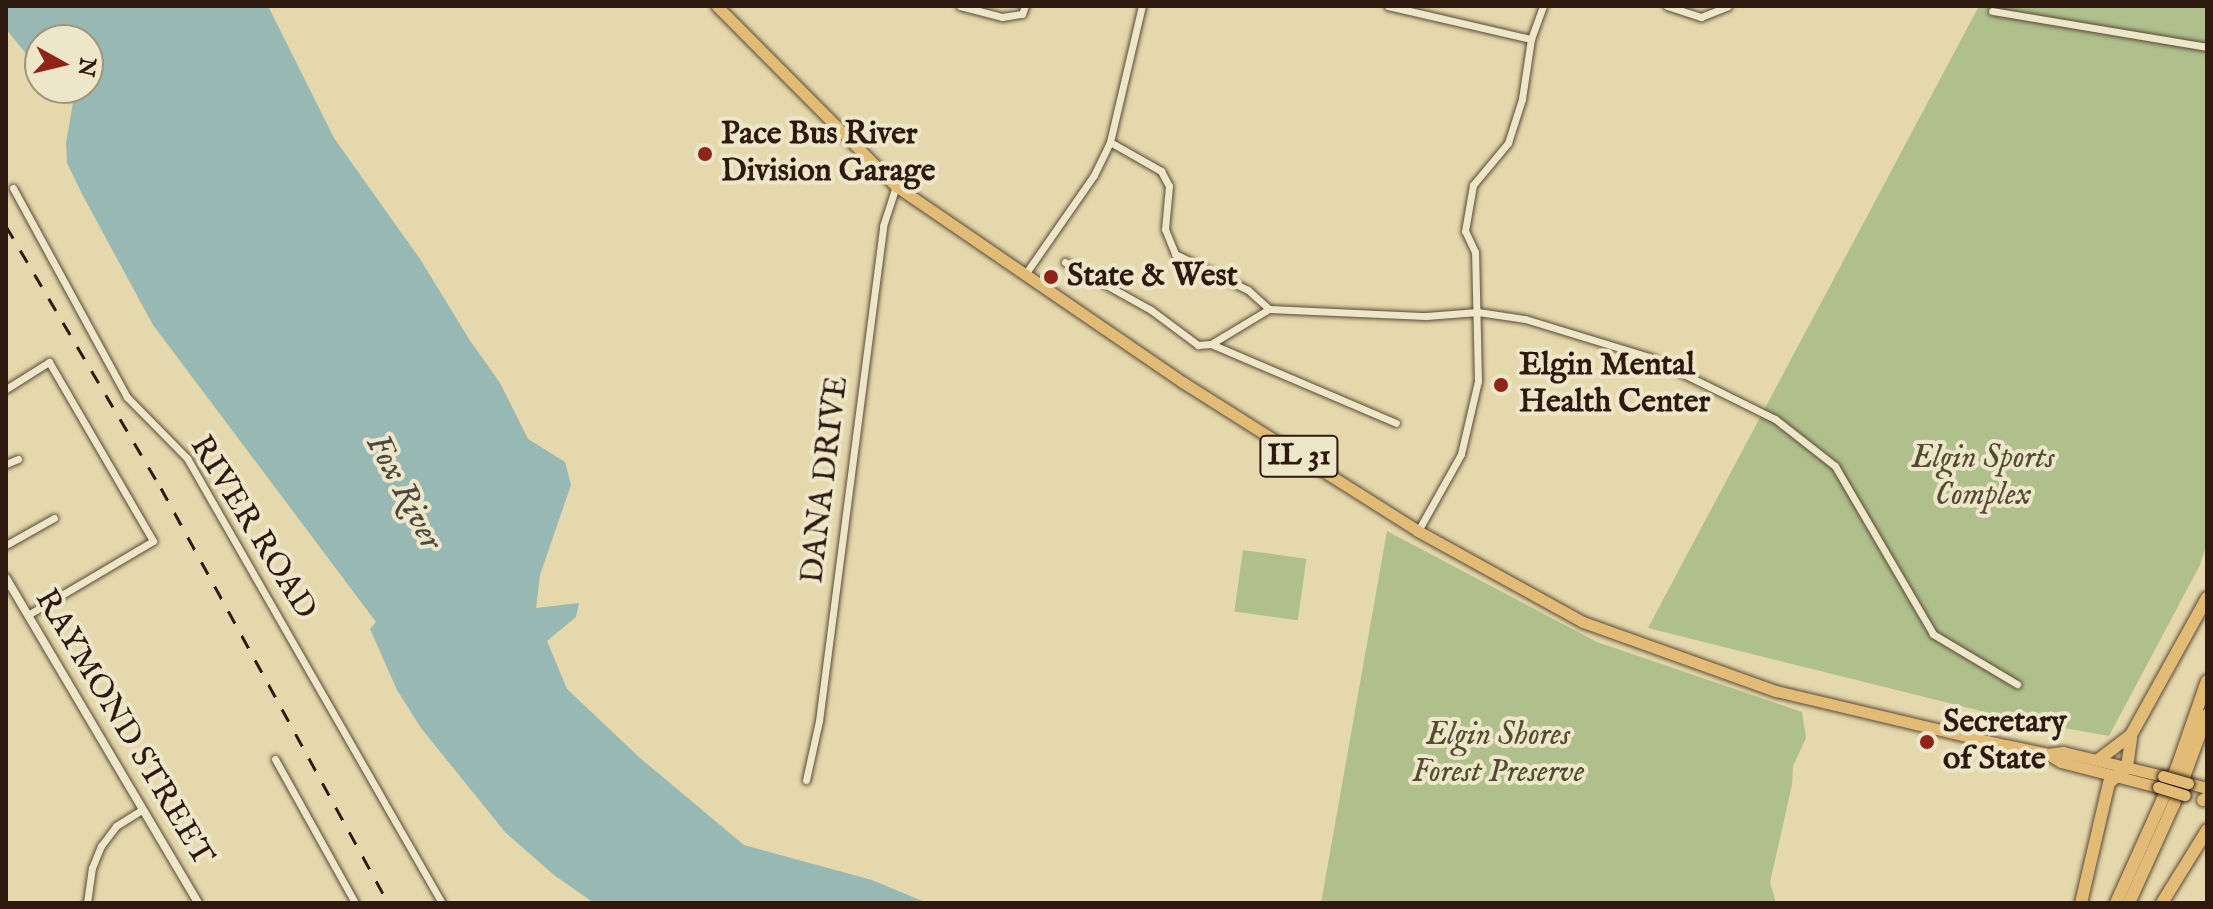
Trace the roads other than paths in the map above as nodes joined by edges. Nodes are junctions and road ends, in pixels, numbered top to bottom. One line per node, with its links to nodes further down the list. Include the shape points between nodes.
1 (717, 6): 13 (main road, IL 31)
2 (960, 6): 3 (street, via 1002,17 1022,14)
3 (1025, 6)
4 (1142, 6): 12 (street)
5 (1388, 6): 10 (street)
6 (1543, 6): 10 (street)
7 (1667, 6): 8 (street, via 1701,17)
8 (1728, 6)
9 (1992, 11): 11 (street)
10 (1531, 39): 18 (street, via 1522,99 1508,143 1473,185 1465,231 1475,252)
11 (2207, 47)
12 (1110, 142): 16 (street, via 1094,175); 17 (street, via 1161,171 1169,186 1165,229 1175,254 1248,290)
13 (896, 186): 16 (main road, IL 31); 39 (street, DANA DRIVE, via 883,226 819,721)
14 (13, 188): 47 (street, RIVER ROAD, via 127,397 187,458)
15 (1065, 262): 19 (street, via 1151,310 1198,345)
16 (1026, 273): 25 (main road, IL 31, via 1184,383)
17 (1269, 309): 18 (street, via 1410,316); 19 (street)
18 (1478, 312): 25 (street, via 1478,381 1471,419 1461,454); 31 (street, via 1525,319 1649,357 1775,419 1835,466 1933,634)
19 (1211, 344): 21 (street)
20 (6, 389): 29 (street, via 49,362 153,541)
21 (1396, 423)
22 (18, 459): 23 (street)
23 (6, 464)
24 (54, 518): 26 (street)
25 (1418, 531): 34 (main road, IL 31, via 1583,622 1676,657 1823,703)
26 (6, 545)
27 (6, 578): 29 (street, RAYMOND STREET)
28 (2207, 598): 33 (highway)
29 (28, 615): 42 (street, RAYMOND STREET)
30 (2207, 681): 49 (highway, via 2177,767)
31 (2017, 684)
32 (2207, 715): 50 (highway)
33 (2131, 735): 36 (highway); 37 (highway)
34 (2048, 754): 36 (main road, IL 31); 38 (main road, IL 31)
35 (275, 759): 46 (street)
36 (2098, 760): 37 (main road, IL 31)
37 (2127, 767): 38 (highway); 40 (main road, IL 31)
38 (2115, 776): 40 (main road, IL 31); 48 (highway)
39 (806, 780)
40 (2160, 782): 41 (main road, IL 31, bridge)
41 (2206, 797)
42 (142, 810): 44 (street, via 116,826 101,846); 45 (street, RAYMOND STREET)
43 (2207, 830): 51 (highway)
44 (87, 903)
45 (198, 903)
46 (355, 903)
47 (442, 903)
48 (2081, 903)
49 (2116, 903)
50 (2129, 903)
51 (2162, 903)

